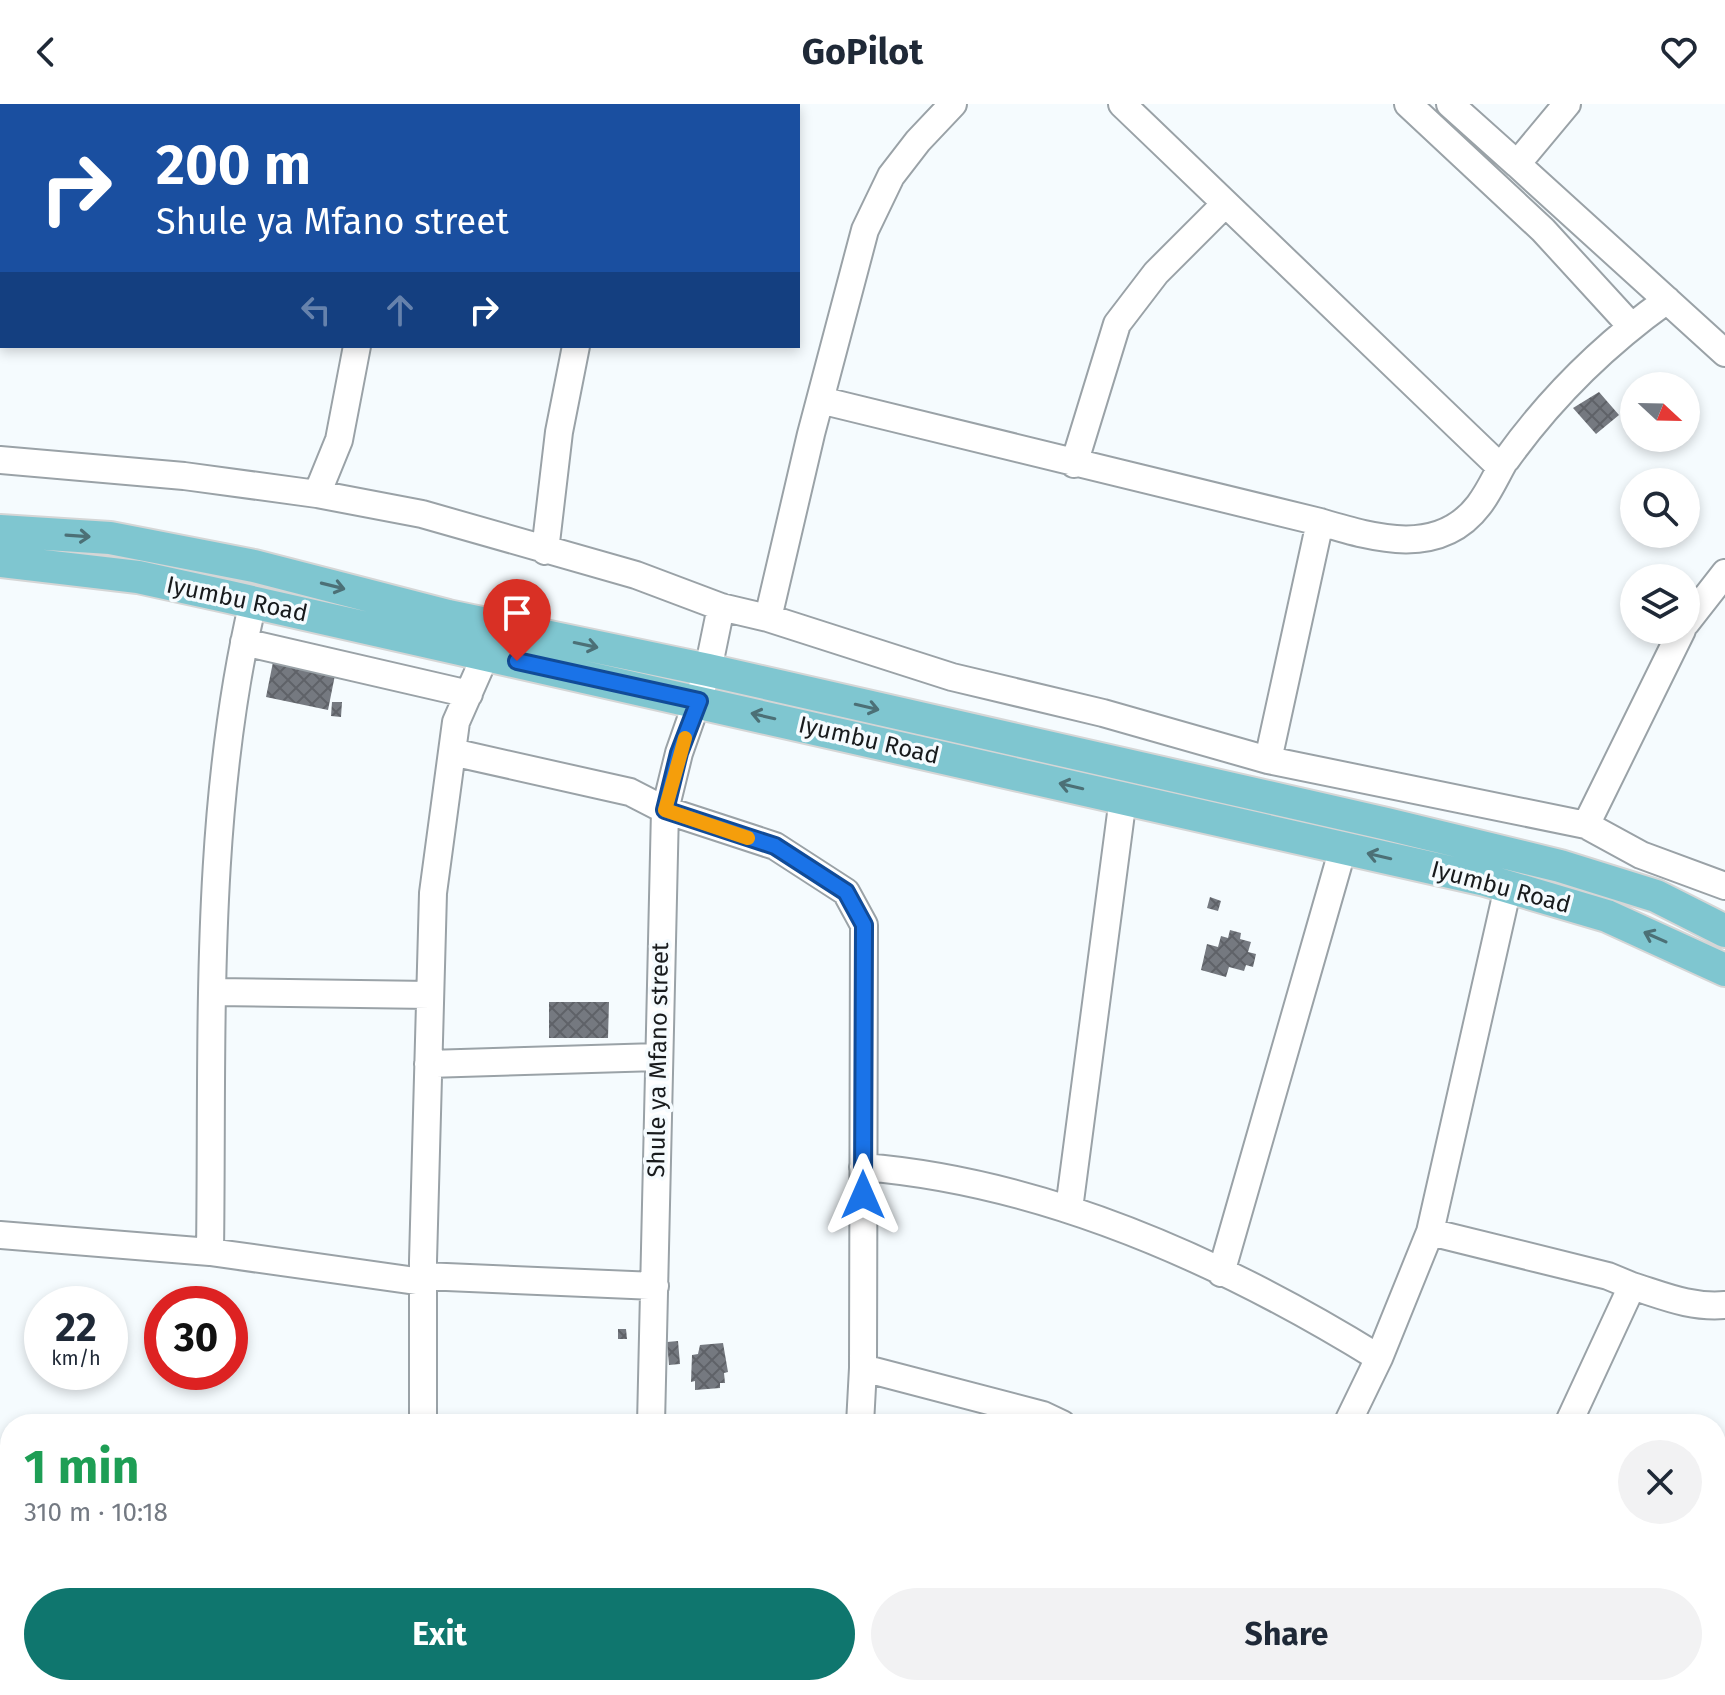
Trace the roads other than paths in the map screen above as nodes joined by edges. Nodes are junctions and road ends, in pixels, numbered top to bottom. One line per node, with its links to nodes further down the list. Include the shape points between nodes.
1 (953, 104): 13 (street, via 891,176 865,230)
2 (1122, 104): 7 (street)
3 (1408, 104): 9 (street, via 1543,230)
4 (1450, 104): 6 (street)
5 (1567, 104): 6 (street)
6 (1517, 164): 8 (street)
7 (1225, 204): 15 (street, via 1495,462); 16 (street, via 1156,273 1117,324)
8 (1667, 300): 9 (street); 12 (street)
9 (1631, 326): 15 (street, via 1539,414)
10 (357, 348): 17 (street, via 339,440)
11 (576, 348): 20 (street)
12 (1725, 353)
13 (820, 400): 16 (street); 26 (street)
14 (0, 460): 17 (street)
15 (1504, 462): 18 (street, via 1468,518 1451,531 1377,539)
16 (1074, 464): 18 (street)
17 (317, 494): 20 (street, via 422,514)
18 (1320, 522): 34 (street)
19 (0, 531): 30 (main road, Iyumbu Road, one-way to 30, via 110,538 254,566 448,616)
20 (545, 551): 25 (street, via 636,575)
21 (0, 561): 23 (main road, Iyumbu Road, via 138,577)
22 (1725, 573): 24 (street)
23 (253, 602): 27 (street); 29 (main road, Iyumbu Road)
24 (1700, 605)
25 (721, 607): 26 (street); 30 (street, Shule ya Mfano street)
26 (768, 618): 34 (street, via 952,677)
27 (244, 642): 31 (street); 43 (street, via 231,715 216,883)
28 (1675, 644): 37 (street)
29 (486, 654): 31 (street); 32 (main road, Iyumbu Road)
30 (708, 670): 32 (street, Shule ya Mfano street); 41 (main road, Iyumbu Road, one-way to 41, via 1560,866 1656,896)
31 (469, 694): 33 (street, via 456,722)
32 (699, 701): 35 (main road, Iyumbu Road, one-way to 32); 36 (street, Shule ya Mfano street)
33 (452, 752): 36 (street, via 630,792); 44 (street, via 433,893)
34 (1268, 760): 37 (street)
35 (1123, 798): 38 (main road, Iyumbu Road); 48 (street)
36 (665, 810): 45 (street, Shule ya Mfano street); 47 (street, via 775,846 846,892 864,925)
37 (1586, 825): 39 (street, via 1641,855)
38 (1343, 848): 40 (main road, Iyumbu Road, one-way to 38); 52 (street)
39 (1725, 886)
40 (1508, 887): 42 (main road, Iyumbu Road, one-way to 40, via 1607,916); 49 (street)
41 (1725, 931)
42 (1725, 970)
43 (213, 992): 44 (street); 51 (street)
44 (430, 995): 46 (street)
45 (658, 1057): 46 (street); 54 (street, Shule ya Mfano street)
46 (428, 1064): 53 (street)
47 (863, 1167): 48 (street, via 930,1172); 58 (street)
48 (1069, 1209): 52 (street)
49 (1430, 1232): 55 (street); 57 (street)
50 (0, 1235): 51 (street)
51 (210, 1252): 53 (street)
52 (1221, 1273): 57 (street, via 1296,1307)
53 (423, 1279): 54 (street); 59 (street)
54 (655, 1286): 60 (street, Shule ya Mfano street)
55 (1632, 1286): 56 (street, via 1697,1307); 64 (street)
56 (1725, 1305)
57 (1379, 1358): 63 (street)
58 (863, 1368): 61 (street); 62 (street)
59 (423, 1414)
60 (651, 1414)
61 (861, 1414)
62 (1039, 1414)
63 (1352, 1414)
64 (1573, 1414)

